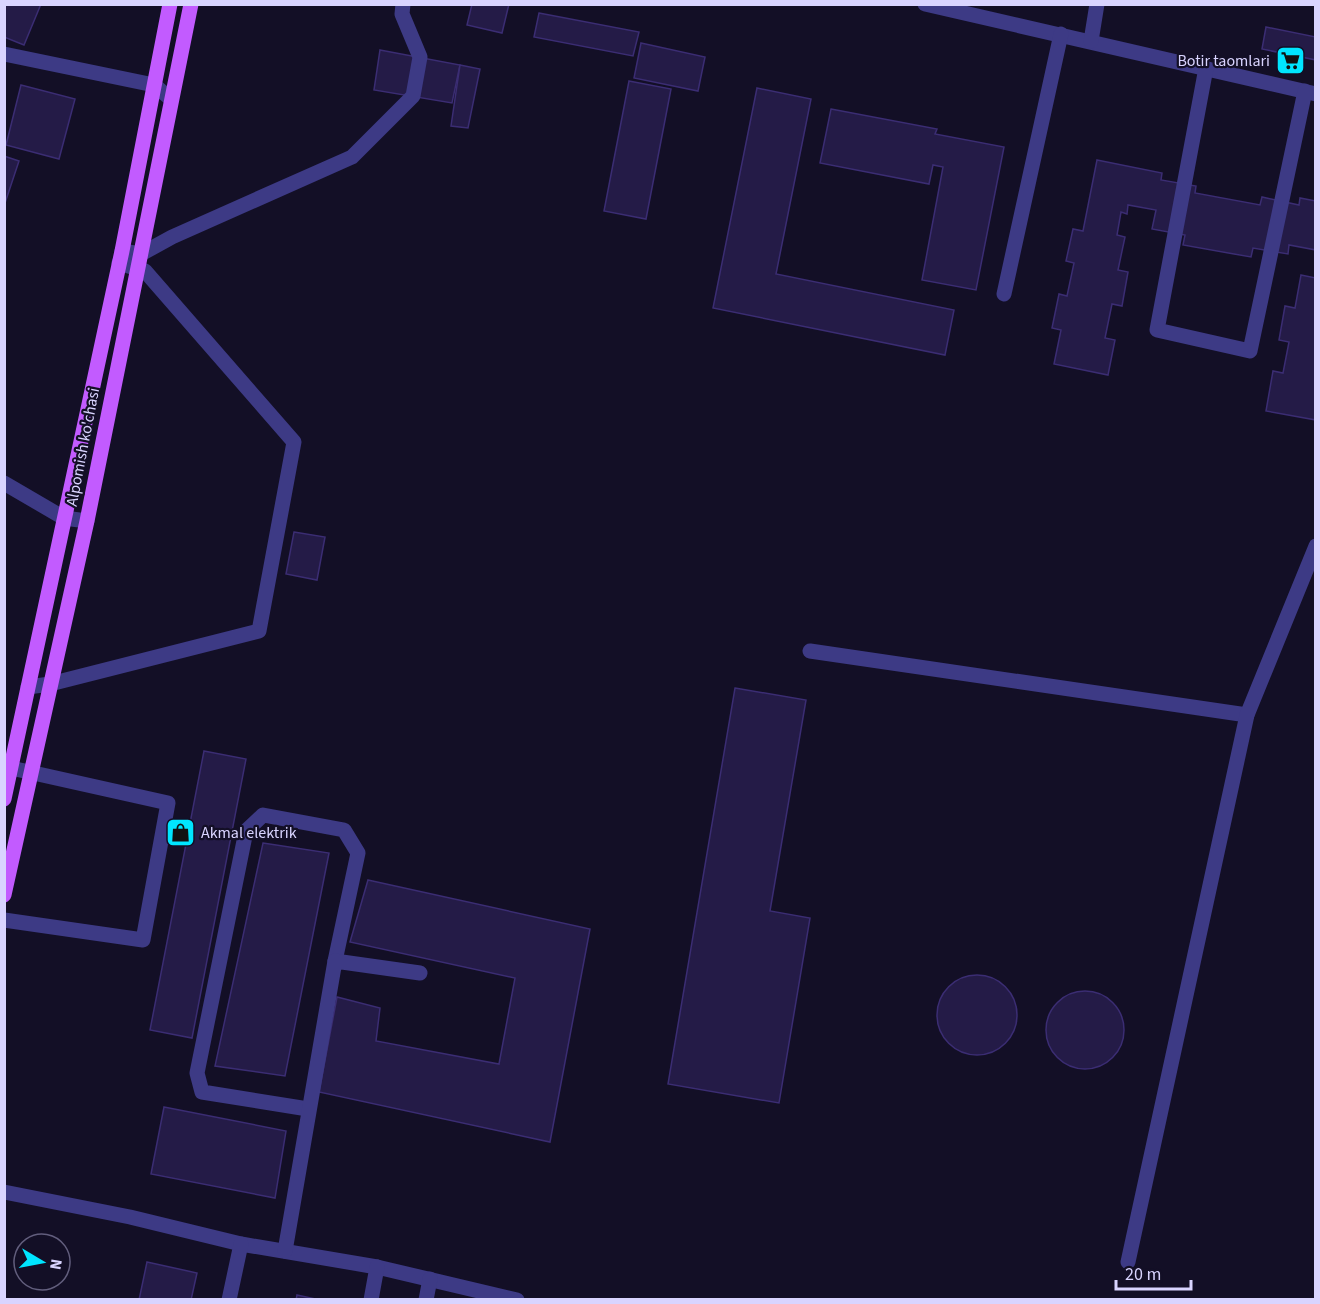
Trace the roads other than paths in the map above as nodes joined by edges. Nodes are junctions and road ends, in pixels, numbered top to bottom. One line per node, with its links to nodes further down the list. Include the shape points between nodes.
1 (170, 4): 11 (main road)
2 (191, 4): 13 (main road, Alpomish ko'chasi)
3 (403, 4): 15 (street, via 402,14 420,57 413,96 352,157 172,237)
4 (925, 4): 6 (street)
5 (1097, 4): 8 (street)
6 (984, 11): 7 (street)
7 (1061, 34): 8 (street); 16 (street)
8 (1091, 41): 10 (street)
9 (4, 54): 11 (street)
10 (1206, 68): 12 (street); 12 (street, via 1157,330 1250,351)
11 (154, 85): 13 (street); 14 (main road)
12 (1310, 93)
13 (171, 99): 15 (main road, Alpomish ko'chasi)
14 (121, 257): 15 (street); 18 (main road)
15 (139, 260): 19 (main road, Alpomish ko'chasi); 22 (street, via 294,442 259,631)
16 (1004, 294)
17 (4, 483): 18 (street)
18 (64, 518): 19 (street); 23 (main road)
19 (87, 521): 22 (main road, Alpomish ko'chasi)
20 (1316, 546): 24 (street)
21 (810, 651): 24 (street)
22 (50, 684): 23 (street); 26 (main road, Alpomish ko'chasi)
23 (28, 687): 25 (main road)
24 (1247, 715): 36 (street)
25 (11, 768): 26 (street); 27 (main road)
26 (31, 772): 28 (main road, Alpomish ko'chasi); 29 (street, via 168,803 143,940)
27 (4, 799)
28 (4, 895)
29 (4, 920)
30 (335, 961): 31 (street); 32 (street); 32 (street, via 358,853 344,830 263,815 246,831 197,1073 202,1092)
31 (420, 974)
32 (308, 1109): 35 (street)
33 (4, 1192): 34 (street)
34 (241, 1244): 35 (street); 39 (street)
35 (285, 1251): 37 (street)
36 (1128, 1262)
37 (377, 1267): 38 (street); 40 (street)
38 (430, 1279): 41 (street); 42 (street)
39 (229, 1299)
40 (371, 1299)
41 (426, 1299)
42 (517, 1299)

